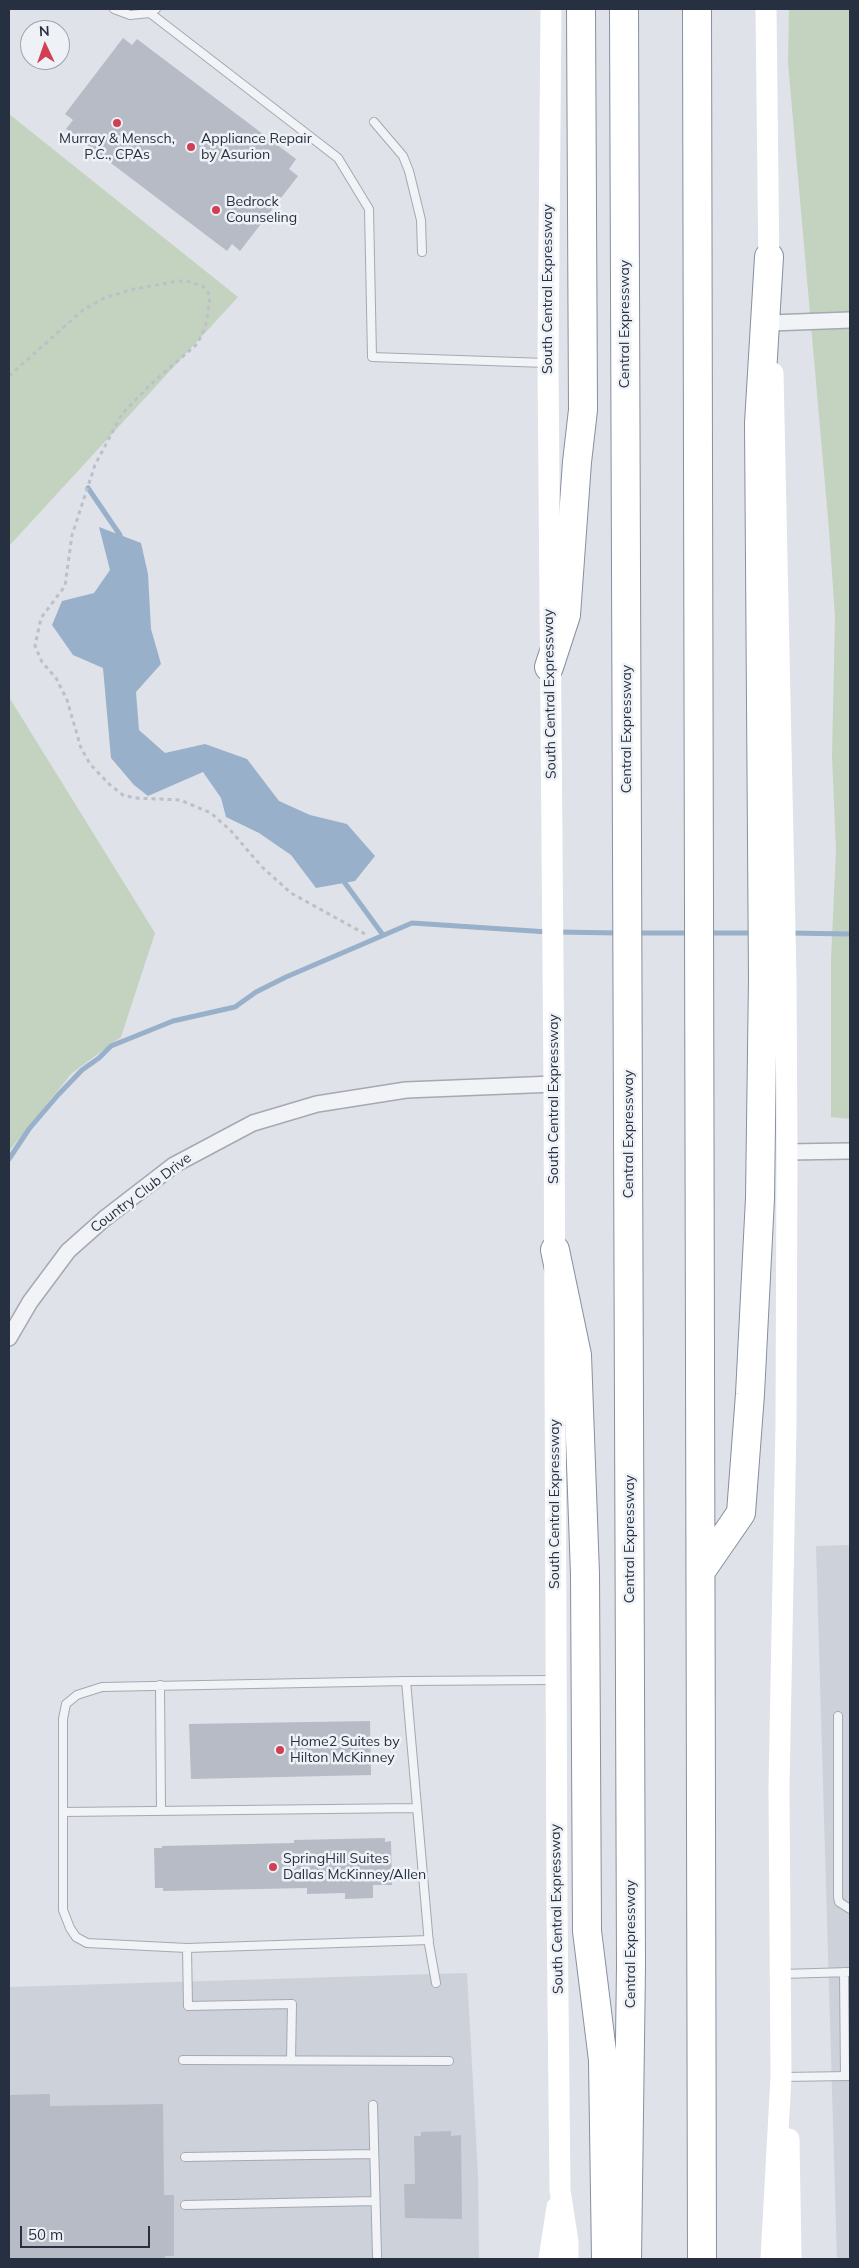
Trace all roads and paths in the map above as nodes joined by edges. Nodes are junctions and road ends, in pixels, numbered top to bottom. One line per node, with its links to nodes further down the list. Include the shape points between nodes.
1 (114, 9): 7 (lane, via 130,15)
2 (550, 9): 13 (main road, South Central Expressway)
3 (581, 9): 15 (highway, via 583,410 566,615)
4 (624, 9): 53 (highway, Central Expressway, via 631,1967)
5 (697, 9): 24 (highway)
6 (766, 9): 10 (main road)
7 (153, 11): 13 (lane, via 338,158 369,209 372,357)
8 (374, 122): 9 (lane, via 403,156 409,171 422,220)
9 (422, 252)
10 (769, 257): 12 (main road); 16 (highway, via 759,423)
11 (850, 320): 12 (street)
12 (771, 322): 16 (main road)
13 (548, 363): 15 (main road, South Central Expressway)
14 (9, 376): 17 (path, via 83,310 104,298 178,282 192,282 206,288 210,297 208,313 197,344 122,414 95,465 74,528 64,586 41,618 35,646 67,700 81,748 90,764 109,784 124,795 180,800 211,813 291,893)
15 (549, 667): 19 (main road, South Central Expressway)
16 (773, 900): 18 (highway)
17 (365, 934)
18 (775, 978): 21 (main road); 24 (highway, via 741,1513)
19 (554, 1084): 22 (main road, South Central Expressway); 23 (street, Country Club Drive, via 380,1093 318,1104 253,1124 174,1165 104,1219 68,1251 30,1302)
20 (850, 1151): 21 (street)
21 (786, 1152): 36 (main road)
22 (555, 1250): 25 (main road, South Central Expressway); 52 (highway, via 577,1355 585,1574 587,1931 603,2060)
23 (9, 1338)
24 (701, 1571): 54 (highway)
25 (555, 1680): 26 (lane); 46 (main road, South Central Expressway)
26 (406, 1681): 27 (lane); 29 (lane)
27 (160, 1685): 30 (lane); 31 (lane, via 102,1687 77,1695 66,1704 63,1719)
28 (838, 1716): 32 (lane, via 838,1897)
29 (417, 1808): 30 (lane); 33 (lane)
30 (161, 1810): 31 (lane)
31 (63, 1812): 34 (lane, via 63,1910 76,1937 101,1945)
32 (850, 1909)
33 (429, 1940): 34 (lane); 37 (lane)
34 (187, 1948): 39 (lane, via 188,2006 292,2004)
35 (847, 1972): 36 (lane); 41 (lane)
36 (780, 1974): 42 (main road)
37 (436, 1983)
38 (183, 2060): 39 (lane)
39 (291, 2060): 40 (lane)
40 (449, 2061)
41 (848, 2076): 42 (lane)
42 (781, 2077): 55 (main road); 56 (main road, via 789,2129)
43 (373, 2105): 44 (lane)
44 (374, 2154): 45 (lane); 47 (lane)
45 (185, 2157)
46 (560, 2190): 50 (main road, South Central Expressway); 51 (main road, South Central Expressway)
47 (376, 2201): 48 (lane); 49 (lane)
48 (185, 2205)
49 (377, 2256)
50 (549, 2259)
51 (568, 2259)
52 (606, 2259)
53 (627, 2259)
54 (702, 2259)
55 (771, 2259)
56 (791, 2259)

